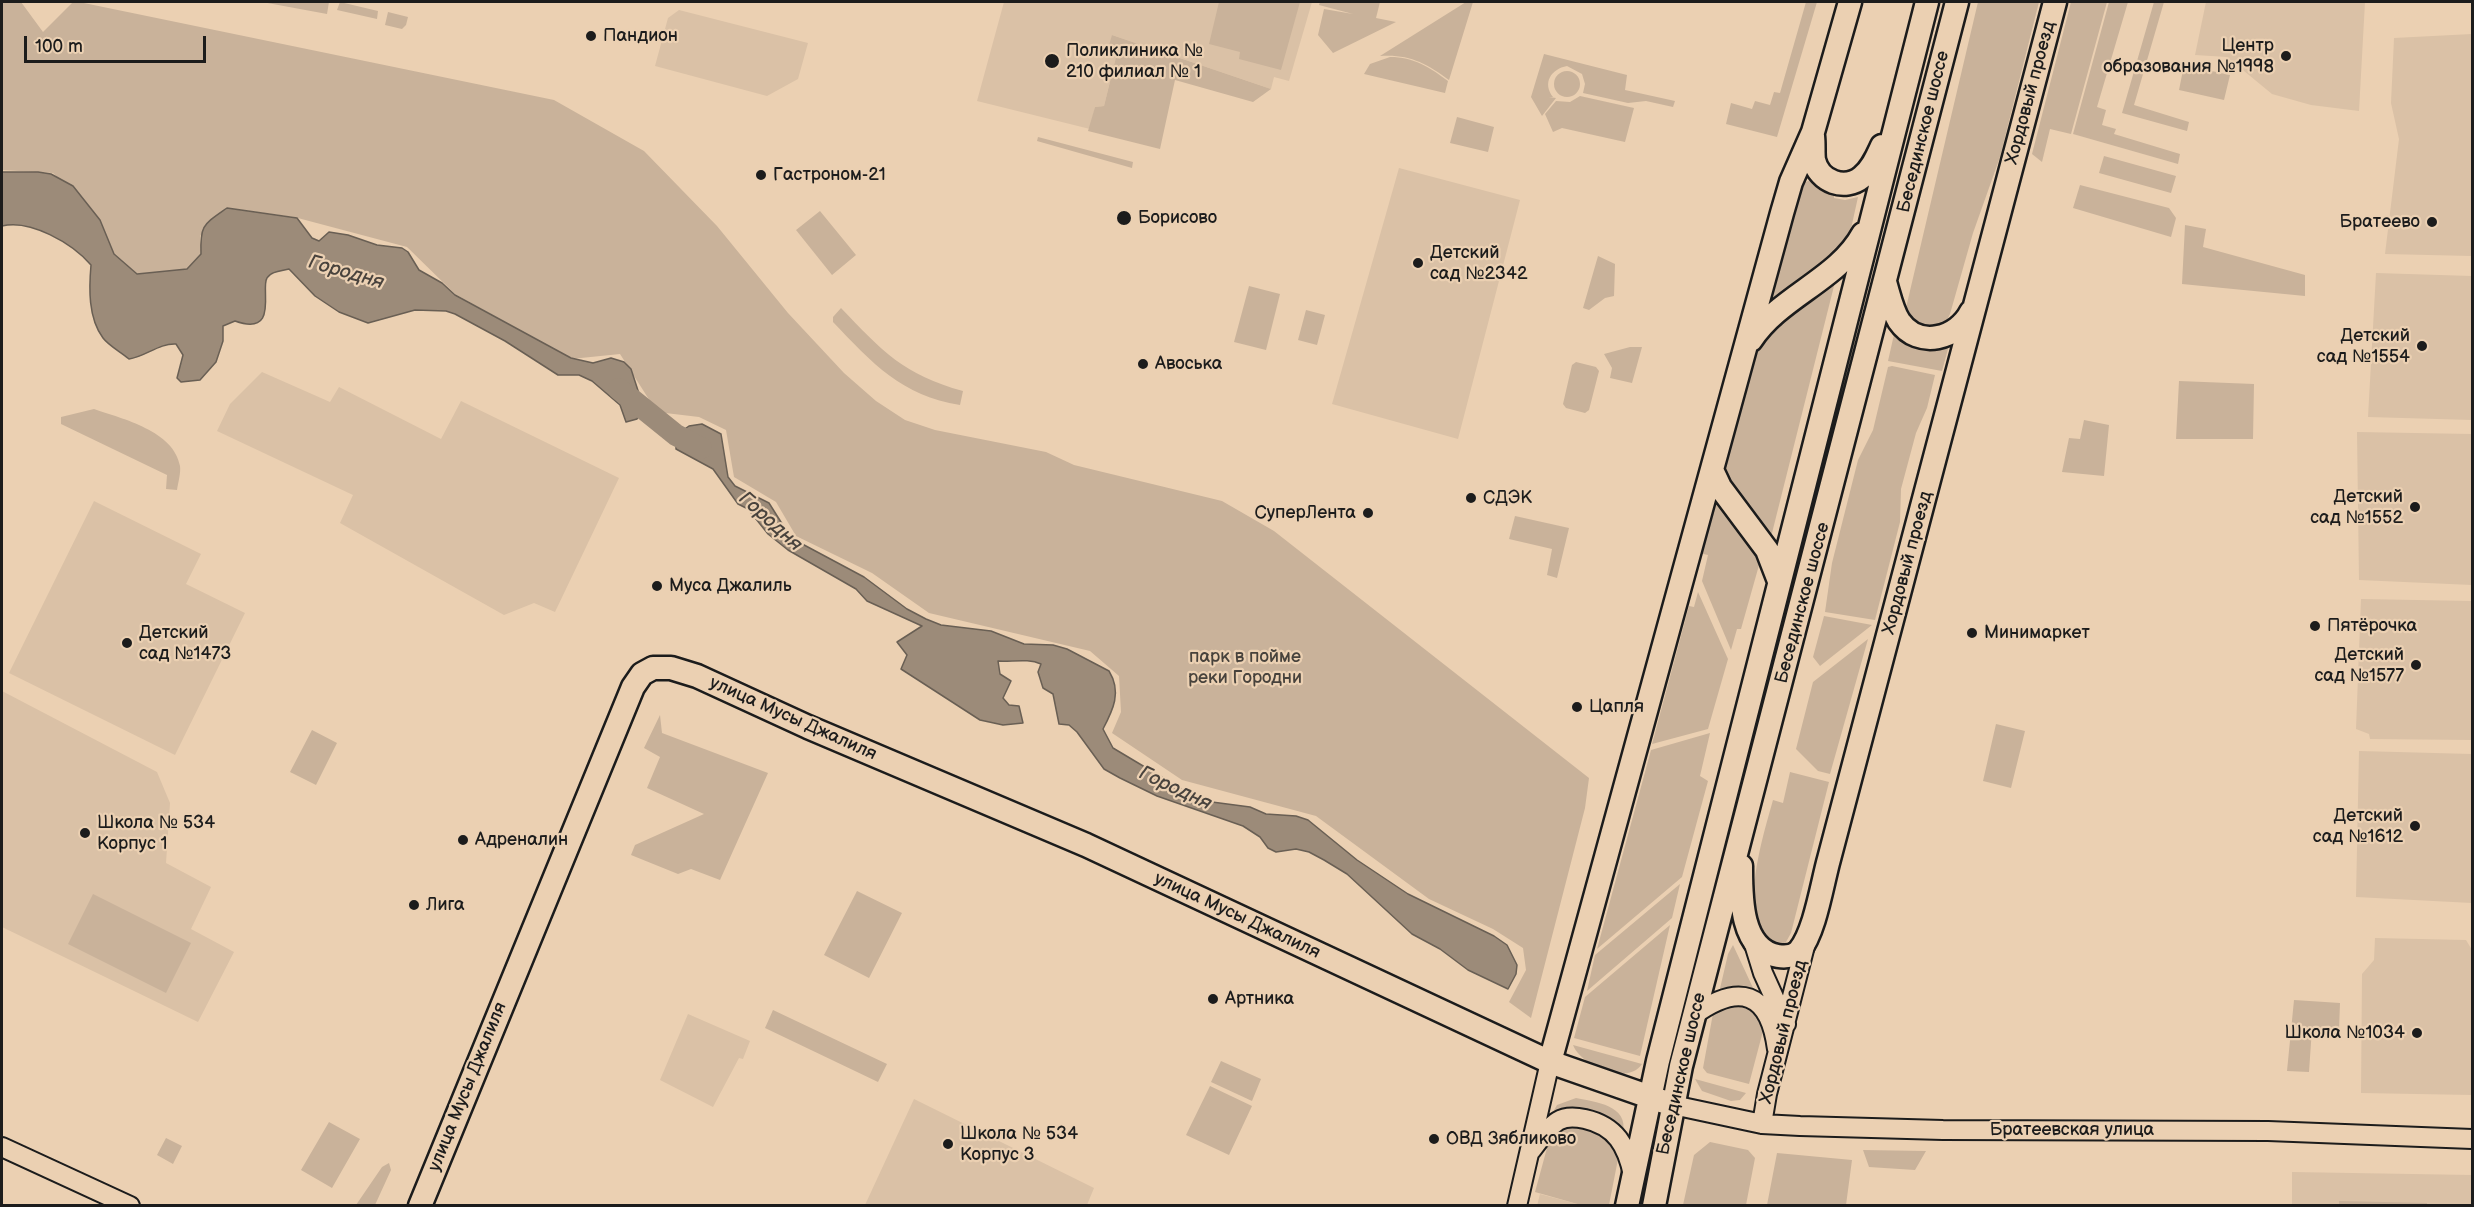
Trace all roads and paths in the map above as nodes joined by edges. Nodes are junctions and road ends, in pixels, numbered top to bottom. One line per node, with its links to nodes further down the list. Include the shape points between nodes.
1 (1850, 2): 6 (main road)
2 (1927, 2): 5 (main road, Бесединское шоссе)
3 (1957, 2): 8 (main road, Бесединское шоссе)
4 (2055, 2): 9 (main road, Хордовый проезд)
5 (1895, 120): 6 (main road, via 1871,168 1852,184 1839,184 1819,171 1814,160); 7 (main road, Бесединское шоссе)
6 (1813, 132): 10 (main road, via 1791,182)
7 (1873, 214): 10 (main road, via 1842,262 1786,303 1757,330); 12 (main road, Бесединское шоссе)
8 (1886, 282): 9 (main road, via 1899,321 1921,336 1934,338 1954,332 1965,324); 13 (main road, Бесединское шоссе)
9 (1975, 304): 14 (main road, Хордовый проезд)
10 (1747, 346): 11 (main road)
11 (1712, 470): 12 (main road, via 1720,487 1762,542); 19 (main road)
12 (1779, 581): 20 (main road, Бесединское шоссе)
13 (1742, 834): 15 (main road, via 1741,889); 16 (main road, Бесединское шоссе)
14 (1806, 939): 15 (main road, via 1797,953 1788,957 1768,954); 17 (street, Хордовый проезд)
15 (1755, 944): 17 (street, via 1763,973)
16 (1694, 1015): 18 (street, via 1725,996 1745,997 1767,1016); 21 (main road, Бесединское шоссе)
17 (1786, 1024): 18 (street, Хордовый проезд)
18 (1778, 1053): 22 (street, Хордовый проезд)
19 (1550, 1062): 20 (main road); 25 (street); 28 (main road, улица Мусы Джалиля, via 1086,845 697,676 671,668 653,668 642,674 633,687)
20 (1649, 1098): 21 (main road); 26 (main road, Бесединское шоссе)
21 (1673, 1105): 22 (street, Братеевская улица); 31 (main road, Бесединское шоссе)
22 (1762, 1124): 23 (street, Братеевская улица, via 1920,1130 2268,1131)
23 (2472, 1139)
24 (2, 1147): 27 (street)
25 (1530, 1152): 26 (street, via 1557,1121 1587,1119 1603,1124 1617,1135); 29 (street)
26 (1633, 1175): 30 (main road, Бесединское шоссе)
27 (130, 1206)
28 (420, 1206)
29 (1517, 1206)
30 (1627, 1206)
31 (1654, 1206)

